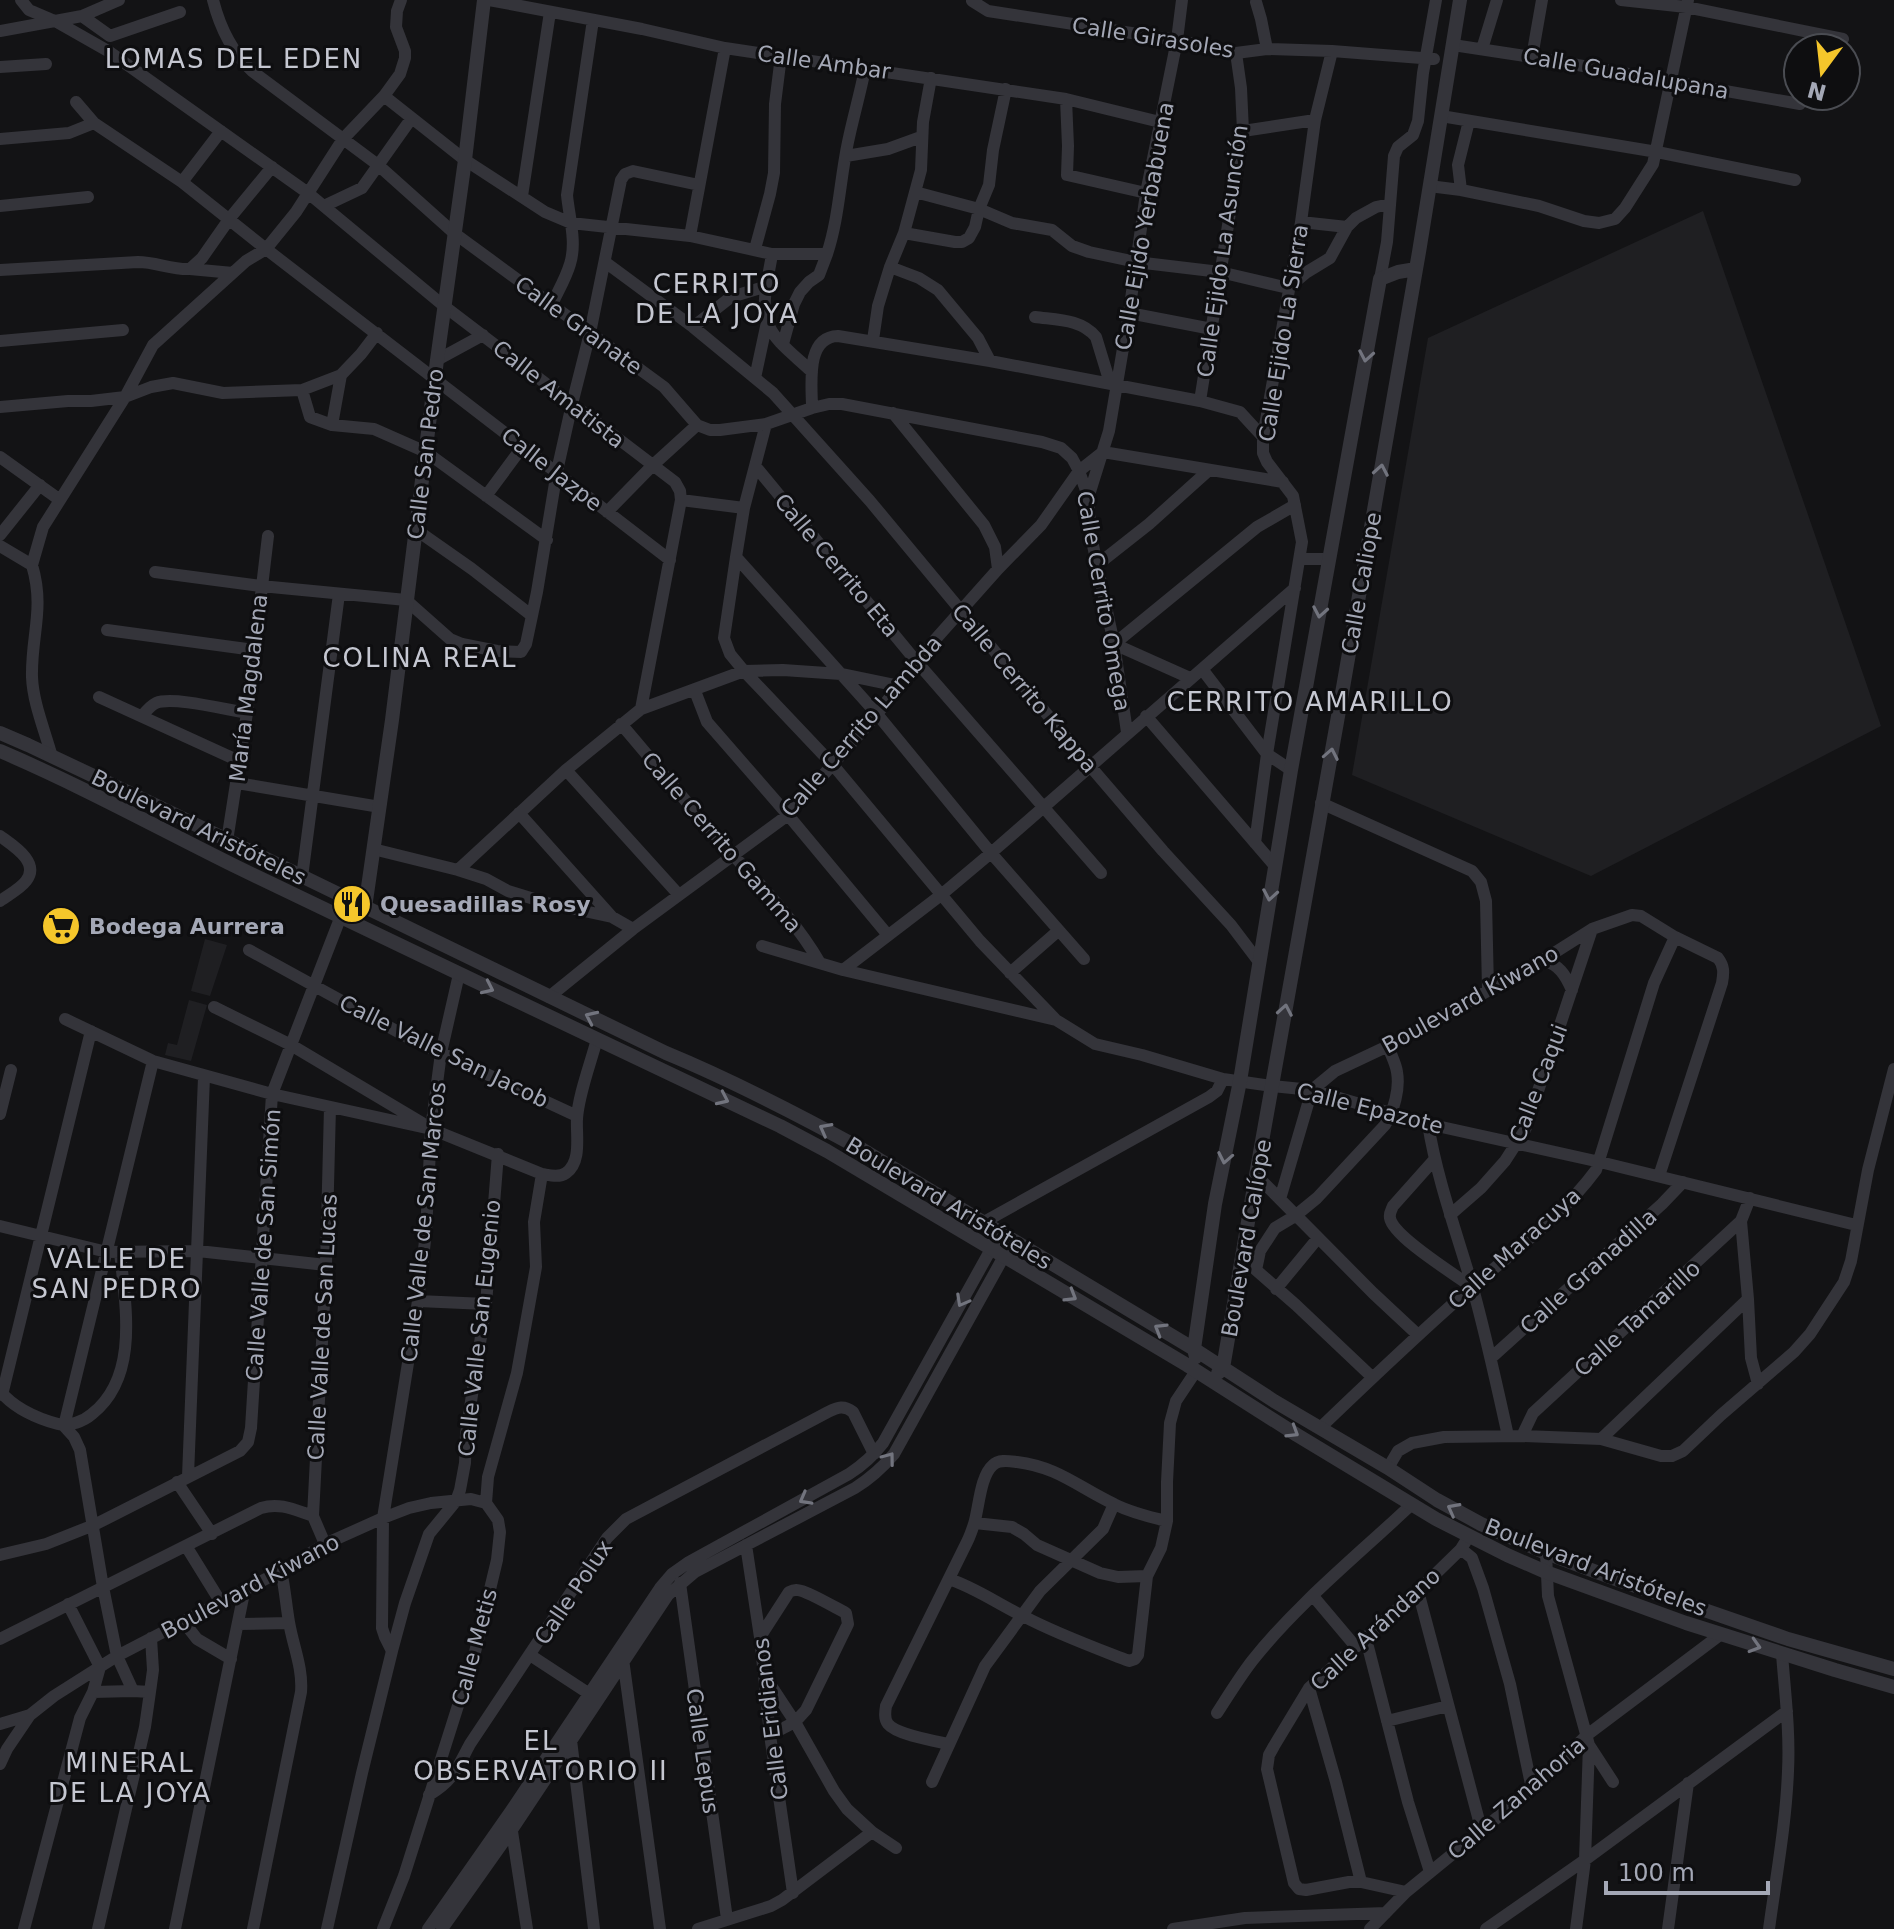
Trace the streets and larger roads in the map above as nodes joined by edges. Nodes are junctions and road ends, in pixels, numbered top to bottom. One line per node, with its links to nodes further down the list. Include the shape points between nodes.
1 (21, 0): 20 (street, Calle Amatista, via 29,10)
2 (119, 0): 18 (street)
3 (213, 0): 55 (street, Calle Granate, via 221,28 240,60)
4 (401, 0): 41 (street, via 396,27 405,58)
5 (486, 0): 17 (street, Calle Ambar); 58 (street, Calle San Pedro)
6 (562, 0): 17 (street)
7 (974, 0): 24 (street, Calle Girasoles, via 988,11)
8 (1182, 0): 24 (street, Calle Ejido Yerbabuena)
9 (1436, 0): 34 (street, Calle Caliope)
10 (1460, 0): 26 (street, Calle Caliope)
11 (1497, 0): 29 (street)
12 (1542, 0): 33 (street)
13 (1621, 0): 15 (street)
14 (1255, 1): 28 (street)
15 (1687, 4): 22 (street); 39 (street)
16 (180, 12): 23 (street)
17 (556, 13): 19 (street, Calle Ambar); 69 (street)
18 (82, 16): 20 (street); 23 (street)
19 (593, 20): 27 (street, Calle Ambar); 77 (street, via 567,195)
20 (57, 22): 21 (street); 25 (street, Calle Amatista)
21 (0, 31)
22 (1812, 32)
23 (110, 36): 25 (street)
24 (1177, 40): 31 (street, Calle Girasoles); 49 (street, Calle Ejido Yerbabuena)
25 (94, 43): 51 (street, Calle Amatista)
26 (1453, 45): 29 (street, Calle Guadalupana); 45 (street, Calle Caliope)
27 (725, 48): 32 (street, Calle Ambar); 63 (street)
28 (1267, 49): 30 (street, Calle Girasoles); 31 (street, Calle Girasoles)
29 (1482, 49): 33 (street, Calle Guadalupana)
30 (1332, 51): 34 (street, Calle Girasoles); 47 (street, Calle Ejido La Sierra)
31 (1236, 53): 52 (street, Calle Ejido La Asunción)
32 (781, 56): 37 (street, Calle Ambar); 84 (street, via 774,173)
33 (1532, 57): 39 (street, Calle Guadalupana)
34 (1430, 58): 71 (street, Calle Caliope, via 1413,135 1394,156)
35 (46, 64): 36 (street)
36 (0, 67)
37 (865, 69): 38 (street, Calle Ambar); 57 (street)
38 (931, 78): 40 (street, Calle Ambar); 53 (street)
39 (1672, 81): 43 (street, Calle Guadalupana); 56 (street)
40 (1006, 89): 42 (street, Calle Ambar); 74 (street, via 989,185)
41 (384, 96): 46 (street); 55 (street)
42 (1066, 99): 49 (street, Calle Ambar); 68 (street, via 1067,175)
43 (1782, 101)
44 (76, 102): 50 (street, Calle Jazpe)
45 (1441, 116): 48 (street); 64 (street, Calle Caliope)
46 (411, 119): 58 (street); 59 (street)
47 (1315, 120): 52 (street); 76 (street, Calle Ejido La Sierra)
48 (1469, 121): 56 (street); 65 (street, via 1458,165)
49 (1160, 122): 68 (street, Calle Ejido Yerbabuena)
50 (94, 123): 54 (street, via 69,133); 62 (street, Calle Jazpe)
51 (221, 131): 60 (street, Calle Amatista); 62 (street)
52 (1243, 131): 93 (street, Calle Ejido La Asunción)
53 (921, 137): 57 (street); 66 (street)
54 (0, 139)
55 (343, 139): 59 (street, Calle Granate); 67 (street)
56 (1657, 152): 61 (street); 65 (street, via 1625,208 1615,219 1599,223)
57 (846, 156): 86 (street)
58 (465, 160): 69 (street); 80 (street, Calle San Pedro)
59 (378, 165): 73 (street, via 362,188); 80 (street, Calle Granate)
60 (272, 167): 67 (street, Calle Amatista); 75 (street)
61 (1795, 180)
62 (182, 182): 75 (street, Calle Jazpe)
63 (699, 185): 78 (street, via 629,171 621,180); 82 (street)
64 (1429, 186): 65 (street); 91 (street, Calle Caliope)
65 (1461, 190)
66 (915, 192): 74 (street); 81 (street)
67 (308, 193): 73 (street, Calle Amatista); 83 (street)
68 (1146, 193): 88 (street, Calle Ejido Yerbabuena)
69 (522, 196): 77 (street)
70 (88, 197): 72 (street)
71 (1390, 204): 79 (street, via 1366,212); 95 (street, Calle Caliope)
72 (0, 206)
73 (324, 206): 99 (street, Calle Amatista)
74 (979, 209): 81 (street, via 975,227 962,242); 88 (street, via 1012,223 1052,230 1079,249)
75 (230, 218): 83 (street, Calle Jazpe); 90 (street)
76 (1301, 222): 79 (street); 97 (street, Calle Ejido La Sierra)
77 (571, 223): 78 (street); 98 (street, via 571,262)
78 (611, 227): 82 (street); 87 (street)
79 (1347, 227): 97 (street, via 1330,258)
80 (454, 233): 98 (street, Calle Granate); 99 (street, Calle San Pedro)
81 (904, 233): 89 (street)
82 (690, 236): 84 (street)
83 (266, 249): 94 (street); 106 (street, Calle Jazpe)
84 (755, 249): 85 (street)
85 (772, 254): 86 (street); 96 (street)
86 (827, 254): 111 (street, via 819,275 794,304)
87 (605, 262): 103 (street, Calle Cerrito Kappa); 107 (street)
88 (1136, 262): 93 (street); 100 (street, Calle Ejido Yerbabuena)
89 (890, 267): 109 (street); 113 (street, via 938,290)
90 (190, 269): 92 (street, via 138,262); 94 (street)
91 (1416, 269): 95 (street); 197 (street, Calle Caliope, one-way to 91)
92 (0, 270)
93 (1220, 272): 97 (street); 104 (street, Calle Ejido La Asunción)
94 (233, 273): 120 (street, via 153,345)
95 (1380, 279): 156 (street, Calle Caliope, one-way to 156)
96 (767, 286): 102 (street); 103 (street, via 731,297)
97 (1288, 288): 130 (street, Calle Ejido La Sierra)
98 (552, 304): 107 (street, Calle Granate)
99 (444, 306): 108 (street, Calle Amatista); 112 (street, Calle San Pedro)
100 (1129, 313): 104 (street); 118 (street, Calle Ejido Yerbabuena)
101 (1035, 317): 118 (street, via 1076,322 1092,331)
102 (767, 322): 111 (street); 117 (street)
103 (693, 327): 117 (street, Calle Cerrito Kappa)
104 (1212, 329): 121 (street, Calle Ejido La Asunción)
105 (123, 330): 110 (street)
106 (377, 333): 115 (street); 116 (street, Calle Jazpe)
107 (590, 333): 122 (street); 129 (street, Calle Granate, via 664,387)
108 (483, 335): 112 (street); 122 (street, Calle Amatista)
109 (873, 340): 113 (street); 114 (street, via 830,336 817,347)
110 (0, 341)
111 (783, 344): 114 (street)
112 (437, 360): 116 (street, Calle San Pedro)
113 (990, 361): 118 (street)
114 (812, 372): 124 (street)
115 (341, 375): 119 (street); 128 (street)
116 (435, 378): 131 (street, Calle Jazpe); 132 (street, Calle San Pedro)
117 (755, 378): 126 (street, Calle Cerrito Kappa)
118 (1113, 383): 121 (street); 133 (street, Calle Ejido Yerbabuena)
119 (302, 390): 120 (street, via 223,393 173,383); 128 (street, via 310,417)
120 (125, 397): 123 (street); 144 (street)
121 (1200, 401): 130 (street, via 1240,412)
122 (572, 404): 135 (street, Calle Amatista); 137 (street)
123 (0, 407)
124 (812, 408): 125 (street, via 842,404); 126 (street)
125 (893, 413): 138 (street, via 1042,442 1061,448); 160 (street, via 992,536)
126 (792, 414): 127 (street); 166 (street, Calle Cerrito Kappa)
127 (766, 424): 129 (street, via 720,430); 136 (street)
128 (332, 425): 132 (street, via 374,429)
129 (697, 425): 135 (street)
130 (1263, 437): 140 (street, Calle Ejido La Sierra, via 1267,462)
131 (523, 446): 137 (street, Calle Jazpe); 142 (street)
132 (426, 452): 142 (street); 149 (street, Calle San Pedro)
133 (1103, 452): 138 (street, Calle Cerrito Lambda); 139 (street); 143 (street, Calle Ejido Yerbabuena)
134 (0, 457): 141 (street)
135 (652, 466): 145 (street, Calle Amatista, via 675,482); 148 (street)
136 (756, 467): 147 (street); 171 (street, Calle Cerrito Eta)
137 (557, 471): 148 (street, Calle Jazpe); 152 (street)
138 (1079, 471): 143 (street, Calle Cerrito Omega); 160 (street, Calle Cerrito Lambda, via 1041,525)
139 (1208, 471): 140 (street); 159 (street)
140 (1283, 482): 146 (street, Calle Ejido La Sierra)
141 (40, 485): 144 (street); 150 (street)
142 (486, 496): 152 (street)
143 (1088, 496): 159 (street, Calle Cerrito Omega)
144 (60, 500): 158 (street, via 43,527)
145 (681, 500): 147 (street); 157 (street)
146 (1295, 505): 155 (street, Calle Ejido La Sierra); 169 (street, via 1257,527)
147 (744, 508): 154 (street)
148 (607, 512): 157 (street, Calle Jazpe)
149 (415, 529): 165 (street, Calle San Pedro); 167 (street)
150 (0, 535)
151 (268, 536): 162 (street, María Magdalena)
152 (547, 540): 167 (street)
153 (0, 546): 158 (street)
154 (736, 557): 173 (street, via 724,638); 174 (street)
155 (1300, 559): 156 (street); 163 (street, Calle Ejido La Sierra)
156 (1329, 559): 194 (street, Calle Caliope, one-way to 194)
157 (670, 560): 179 (street)
158 (32, 565): 189 (street, via 39,598 33,688)
159 (1097, 565): 169 (street, Calle Cerrito Omega)
160 (998, 569): 166 (street, Calle Cerrito Lambda)
161 (155, 572): 162 (street)
162 (261, 586): 164 (street); 170 (street, María Magdalena)
163 (1295, 588): 172 (street); 188 (street, Calle Ejido La Sierra)
164 (339, 594): 165 (street); 196 (street)
165 (406, 600): 167 (street, via 450,639 497,651 521,652); 199 (street, Calle San Pedro)
166 (961, 611): 171 (street, Calle Cerrito Lambda); 192 (street, Calle Cerrito Kappa)
167 (531, 615)
168 (107, 630): 170 (street)
169 (1114, 644): 175 (street); 185 (street, Calle Cerrito Omega)
170 (254, 650): 180 (street, María Magdalena)
171 (916, 661): 176 (street, Calle Cerrito Lambda); 200 (street, Calle Cerrito Eta)
172 (1202, 669): 175 (street); 188 (street)
173 (744, 671): 174 (street); 177 (street); 191 (street)
174 (841, 674): 176 (street); 181 (street)
175 (1190, 678): 183 (street)
176 (899, 686): 181 (street, Calle Cerrito Lambda)
177 (695, 691): 179 (street); 202 (street, via 707,722)
178 (99, 697): 182 (street)
179 (641, 709): 184 (street)
180 (247, 713): 182 (street, via 164,701); 190 (street, María Magdalena)
181 (877, 714): 191 (street, Calle Cerrito Lambda); 208 (street)
182 (142, 716): 190 (street)
183 (1146, 716): 185 (street); 206 (street)
184 (621, 724): 193 (street); 209 (street, Calle Cerrito Gamma)
185 (1127, 732): 192 (street)
186 (0, 733): 189 (street, Boulevard Aristóteles)
187 (0, 751): 203 (street, Boulevard Aristóteles)
188 (1267, 754): 194 (street); 206 (street, Calle Ejido La Sierra)
189 (52, 757): 198 (street, Boulevard Aristóteles)
190 (239, 761): 195 (street, María Magdalena)
191 (833, 765): 202 (street, Calle Cerrito Lambda); 215 (street)
192 (1090, 766): 200 (street); 230 (street, Calle Cerrito Kappa)
193 (566, 770): 201 (street); 214 (street)
194 (1291, 770): 210 (street, Calle Caliope)
195 (237, 783): 196 (street); 205 (street, María Magdalena)
196 (313, 795): 199 (street); 213 (street)
197 (1321, 803): 236 (street, via 1472,871 1486,901); 255 (street, Calle Caliope, one-way to 197)
198 (155, 805): 203 (street); 205 (street, Boulevard Aristóteles)
199 (380, 807): 207 (street, Calle San Pedro)
200 (1043, 808): 208 (street); 212 (street, Calle Cerrito Eta)
201 (519, 813): 211 (street); 219 (street)
202 (788, 815): 209 (street, Calle Cerrito Lambda); 223 (street)
203 (142, 819): 218 (street, Boulevard Aristóteles)
204 (0, 836): 216 (street, via 29,862 26,881)
205 (222, 838): 213 (street, Boulevard Aristóteles)
206 (1255, 843): 210 (street)
207 (373, 849): 211 (street); 217 (street, Calle San Pedro)
208 (991, 853): 215 (street); 222 (street)
209 (734, 856): 214 (street, Calle Cerrito Lambda); 231 (street, Calle Cerrito Gamma, via 774,899)
210 (1275, 866): 230 (street, Calle Caliope, one-way to 230)
211 (458, 870): 219 (street, via 547,903)
212 (1101, 873)
213 (302, 877): 217 (street, Boulevard Aristóteles)
214 (679, 895): 220 (street, Calle Cerrito Lambda)
215 (941, 895): 223 (street); 233 (street)
216 (0, 901)
217 (365, 908): 227 (street, Boulevard Aristóteles)
218 (341, 916): 234 (street, Boulevard Aristóteles); 235 (street, Calle Valle de San Simón)
219 (612, 917): 220 (street)
220 (633, 929): 238 (street, Calle Cerrito Lambda)
221 (1592, 929): 224 (street, Boulevard Kiwano, via 1632,915); 229 (street, Boulevard Kiwano); 237 (street, Calle Caqui)
222 (1058, 931): 228 (street); 233 (street)
223 (887, 934): 232 (street)
224 (1675, 937): 268 (street, Calle Maracuya, via 1654,983); 271 (street, via 1718,958 1724,971)
225 (762, 946): 231 (street, Calle Epazote)
226 (249, 950): 235 (street, Calle Valle San Jacob)
227 (467, 958): 234 (street); 238 (street, Boulevard Aristóteles)
228 (1084, 959)
229 (1543, 960): 236 (street, Boulevard Kiwano); 237 (street, via 1560,969)
230 (1259, 962): 253 (street, Calle Caliope)
231 (820, 963): 232 (street, Calle Epazote)
232 (843, 970): 241 (street, Calle Epazote)
233 (1010, 973): 241 (street)
234 (459, 974): 243 (street, Boulevard Aristóteles, one-way to 243); 246 (street, Calle Valle de San Marcos)
235 (313, 986): 244 (street, Calle Valle de San Simón); 246 (street, Calle Valle San Jacob)
236 (1488, 989): 245 (street, Boulevard Kiwano)
237 (1572, 990): 265 (street, Calle Caqui)
238 (549, 997): 278 (street, Boulevard Aristóteles, one-way to 238, via 777,1104)
239 (214, 1007): 244 (street)
240 (65, 1019): 242 (street)
241 (1056, 1020): 252 (street, Calle Epazote, via 1095,1044)
242 (91, 1031): 247 (street); 282 (street)
243 (597, 1039): 262 (street); 281 (street, Boulevard Aristóteles, one-way to 281, via 780,1126)
244 (291, 1045): 257 (street, Calle Valle de San Simón); 264 (street)
245 (1388, 1046): 250 (street, Boulevard Kiwano); 261 (street, via 1397,1070)
246 (441, 1053): 262 (street, Calle Valle San Jacob); 264 (street, Calle Valle de San Marcos)
247 (153, 1061): 251 (street); 286 (street)
248 (1894, 1069): 279 (street)
249 (11, 1070): 254 (street)
250 (1335, 1071): 256 (street, Boulevard Kiwano); 258 (street)
251 (204, 1077): 257 (street); 285 (street)
252 (1223, 1079): 253 (street, Calle Epazote); 278 (street, via 1209,1097)
253 (1240, 1081): 255 (street, Calle Epazote); 299 (street, Boulevard Calíope, one-way to 299)
254 (4, 1084): 260 (street)
255 (1272, 1086): 256 (street, Calle Epazote); 270 (street, Boulevard Calíope)
256 (1312, 1090): 258 (street, Calle Epazote); 274 (street)
257 (272, 1094): 259 (street); 288 (street, Calle Valle de San Simón)
258 (1339, 1098): 261 (street, Calle Epazote)
259 (330, 1107): 264 (street); 290 (street, Calle Valle de San Lucas)
260 (0, 1114)
261 (1392, 1114): 263 (street, Calle Epazote); 276 (street)
262 (577, 1116): 269 (street, via 577,1152 571,1167 557,1176)
263 (1428, 1124): 265 (street, Calle Epazote); 267 (street)
264 (431, 1129): 266 (street); 295 (street, Calle Valle de San Marcos)
265 (1518, 1143): 268 (street, Calle Epazote); 275 (street, Calle Caqui)
266 (498, 1154): 269 (street); 296 (street, Calle Valle San Eugenio)
267 (1434, 1160): 275 (street); 292 (street, via 1393,1206 1390,1220 1406,1240)
268 (1600, 1162): 271 (street, Calle Epazote); 292 (street, Calle Maracuya, via 1543,1226)
269 (542, 1174): 317 (street, via 534,1222 536,1267)
270 (1256, 1175): 274 (street); 289 (street, Boulevard Calíope)
271 (1659, 1176): 272 (street, Calle Epazote)
272 (1683, 1182): 273 (street, Calle Epazote); 300 (street, Calle Granadilla)
273 (1750, 1198): 277 (street, Calle Tamarillo); 279 (street, Calle Epazote)
274 (1280, 1199): 276 (street)
275 (1450, 1215): 292 (street)
276 (1295, 1216): 284 (street); 291 (street, via 1270,1234 1260,1251)
277 (1741, 1221): 294 (street); 309 (street, Calle Tamarillo, via 1533,1413)
278 (982, 1222): 281 (street); 283 (street, Boulevard Aristóteles)
279 (1856, 1225): 304 (street, via 1848,1271 1838,1292 1810,1334)
280 (0, 1226): 282 (street)
281 (966, 1232): 287 (street, Boulevard Aristóteles)
282 (40, 1236): 286 (street); 305 (street)
283 (1006, 1237): 287 (street); 299 (street, Boulevard Aristóteles, one-way to 283)
284 (1318, 1238): 293 (street); 297 (street)
285 (198, 1251): 286 (street); 288 (street); 314 (street)
286 (114, 1252): 307 (street); 307 (street, via 126,1307 122,1365 104,1403 86,1419)
287 (998, 1252): 302 (street, Boulevard Aristóteles, one-way to 302); 311 (street, one-way to 311); 315 (street, one-way to 287, via 894,1454)
288 (261, 1258): 290 (street); 314 (street, Calle Valle de San Simón, via 248,1442)
289 (1242, 1262): 291 (street); 298 (street, Boulevard Calíope)
290 (326, 1265): 320 (street, Calle Valle de San Lucas)
291 (1259, 1274): 293 (street)
292 (1472, 1287): 297 (street, Calle Maracuya); 300 (street)
293 (1276, 1289): 303 (street)
294 (1748, 1299): 304 (street); 310 (street)
295 (418, 1301): 296 (street); 321 (street, Calle Valle de San Marcos)
296 (486, 1304): 316 (street, Calle Valle San Eugenio)
297 (1418, 1335): 303 (street, Calle Maracuya)
298 (1227, 1348): 301 (street, Boulevard Calíope); 306 (street, via 1232,1366 1272,1394)
299 (1194, 1349): 301 (street, Boulevard Aristóteles); 302 (street, Boulevard Calíope)
300 (1491, 1358): 309 (street)
301 (1223, 1368): 302 (street, Boulevard Calíope, via 1218,1373); 306 (street, Boulevard Aristóteles)
302 (1196, 1369): 319 (street, Boulevard Aristóteles, one-way to 319); 322 (street, via 1176,1401 1170,1423)
303 (1372, 1377): 308 (street, Calle Maracuya)
304 (1758, 1384): 310 (street, via 1677,1454 1661,1456)
305 (1, 1393): 307 (street, via 29,1414)
306 (1274, 1401): 308 (street, Boulevard Aristóteles)
307 (64, 1426): 324 (street, via 80,1450)
308 (1320, 1428): 312 (street, Boulevard Aristóteles)
309 (1515, 1436): 310 (street); 312 (street, via 1412,1443 1398,1451)
310 (1601, 1439)
311 (874, 1454): 313 (street); 356 (street, Calle Polux, via 853,1412 842,1406 626,1519 607,1538)
312 (1388, 1468): 330 (street, Boulevard Aristóteles, one-way to 312, via 1459,1512)
313 (849, 1474): 315 (street); 353 (street, one-way to 353, via 672,1574)
314 (182, 1479): 324 (street); 325 (street)
315 (855, 1488): 328 (street)
316 (456, 1501): 317 (street, Boulevard Kiwano); 321 (street, Boulevard Kiwano); 354 (street, via 429,1534)
317 (486, 1503): 376 (street, Calle Metis, via 498,1520 497,1560)
318 (1114, 1504): 322 (street); 323 (street, via 1049,1469 998,1462 985,1478); 332 (street, via 1103,1529)
319 (1412, 1504): 326 (street, Boulevard Aristóteles); 341 (street)
320 (313, 1516): 325 (street, via 269,1506); 327 (street, Calle Valle de San Lucas)
321 (383, 1518): 327 (street, Boulevard Kiwano); 354 (street, Calle Valle de San Marcos, via 382,1628)
322 (1167, 1521): 335 (street)
323 (975, 1523): 332 (street, via 1012,1527); 336 (street)
324 (94, 1525): 331 (street); 338 (street)
325 (212, 1534): 329 (street)
326 (1465, 1542): 334 (street, Boulevard Aristóteles); 340 (street, Calle Arándano); 386 (street, via 1510,1684)
327 (325, 1544): 333 (street, Boulevard Kiwano)
328 (746, 1545): 337 (street); 349 (street, Calle Eridianos)
329 (186, 1546): 338 (street); 342 (street)
330 (1546, 1553): 334 (street); 361 (street, Boulevard Aristóteles, via 1788,1639)
331 (0, 1555)
332 (1070, 1561): 335 (street, via 1118,1577); 344 (street)
333 (281, 1571): 339 (street, Boulevard Kiwano); 346 (street)
334 (1546, 1572): 348 (street, Boulevard Aristóteles); 379 (street)
335 (1147, 1576): 344 (street, via 1138,1655 1129,1661)
336 (949, 1579): 344 (street); 381 (street, via 885,1715 900,1732)
337 (680, 1583): 359 (street); 400 (street, Calle Lepus)
338 (103, 1587): 343 (street); 357 (street)
339 (245, 1588): 342 (street, Boulevard Kiwano); 347 (street)
340 (1418, 1591): 352 (street, Calle Arándano); 369 (street)
341 (1313, 1596): 352 (street); 371 (street, via 1251,1662)
342 (220, 1601): 345 (street, Boulevard Kiwano)
343 (68, 1604): 351 (street); 360 (street)
344 (1023, 1616): 381 (street, via 985,1666)
345 (183, 1621): 350 (street, Boulevard Kiwano); 358 (street, via 197,1639)
346 (289, 1623): 347 (street); 404 (street, via 301,1692)
347 (238, 1624): 358 (street)
348 (1720, 1635): 355 (street, Boulevard Aristóteles, one-way to 355); 379 (street, Calle Zanahoria)
349 (760, 1637): 362 (street, Calle Eridianos); 374 (street, via 793,1590 846,1613 848,1624 812,1699)
350 (151, 1638): 357 (street, Boulevard Kiwano); 367 (street)
351 (0, 1639)
352 (1361, 1643): 364 (street, Calle Arándano); 373 (street)
353 (621, 1644): 359 (street); 368 (street)
354 (392, 1651): 405 (street)
355 (1782, 1654): 363 (street, Boulevard Aristóteles); 370 (street)
356 (530, 1655): 368 (street); 380 (street, Calle Polux)
357 (117, 1656): 360 (street, Boulevard Kiwano); 365 (street)
358 (231, 1659): 403 (street)
359 (624, 1661): 378 (street); 412 (street)
360 (100, 1667): 366 (street); 372 (street, Boulevard Kiwano)
361 (1894, 1669)
362 (765, 1676): 374 (street); 377 (street, Calle Eridianos)
363 (1894, 1687)
364 (1309, 1688): 395 (street); 395 (street, Calle Arándano, via 1269,1755 1267,1769 1294,1883 1306,1890)
365 (133, 1691): 366 (street); 367 (street)
366 (93, 1692): 401 (street, via 80,1718)
367 (150, 1692): 402 (street)
368 (588, 1693): 388 (street)
369 (1448, 1706): 373 (street); 391 (street)
370 (1787, 1711): 385 (street); 419 (street, via 1785,1810)
371 (1217, 1713)
372 (30, 1715): 375 (street); 382 (street)
373 (1387, 1721): 394 (street)
374 (795, 1722): 377 (street); 390 (street, via 834,1791)
375 (0, 1724)
376 (450, 1729): 380 (street); 387 (street, Calle Metis)
377 (770, 1735): 397 (street, Calle Eridianos)
378 (571, 1740): 389 (street); 411 (street)
379 (1588, 1740): 384 (street); 386 (street, Calle Zanahoria); 393 (street)
380 (470, 1744): 387 (street, Calle Polux, via 445,1785)
381 (949, 1744): 383 (street)
382 (0, 1764)
383 (932, 1782)
384 (1613, 1782)
385 (1688, 1783): 393 (street); 418 (street)
386 (1532, 1789): 391 (street, Calle Zanahoria)
387 (429, 1795): 406 (street, Calle Metis)
388 (510, 1812): 389 (street); 407 (street)
389 (512, 1830): 399 (street); 410 (street)
390 (872, 1832): 392 (street); 397 (street)
391 (1482, 1832): 394 (street, Calle Zanahoria)
392 (896, 1848)
393 (1585, 1860): 416 (street); 417 (street)
394 (1430, 1872): 396 (street, Calle Zanahoria)
395 (1361, 1882): 396 (street)
396 (1406, 1892): 398 (street, Calle Zanahoria)
397 (793, 1893): 400 (street, via 771,1906)
398 (1386, 1913): 414 (street, via 1245,1918); 415 (street, Calle Zanahoria)
399 (452, 1915): 408 (street); 409 (street)
400 (727, 1919): 413 (street)
401 (24, 1929)
402 (98, 1929)
403 (175, 1929)
404 (253, 1929)
405 (327, 1929)
406 (383, 1929)
407 (428, 1929)
408 (442, 1929)
409 (456, 1929)
410 (527, 1929)
411 (594, 1929)
412 (660, 1929)
413 (702, 1929)
414 (1173, 1929)
415 (1370, 1929)
416 (1486, 1929)
417 (1576, 1929)
418 (1668, 1929)
419 (1769, 1929)

